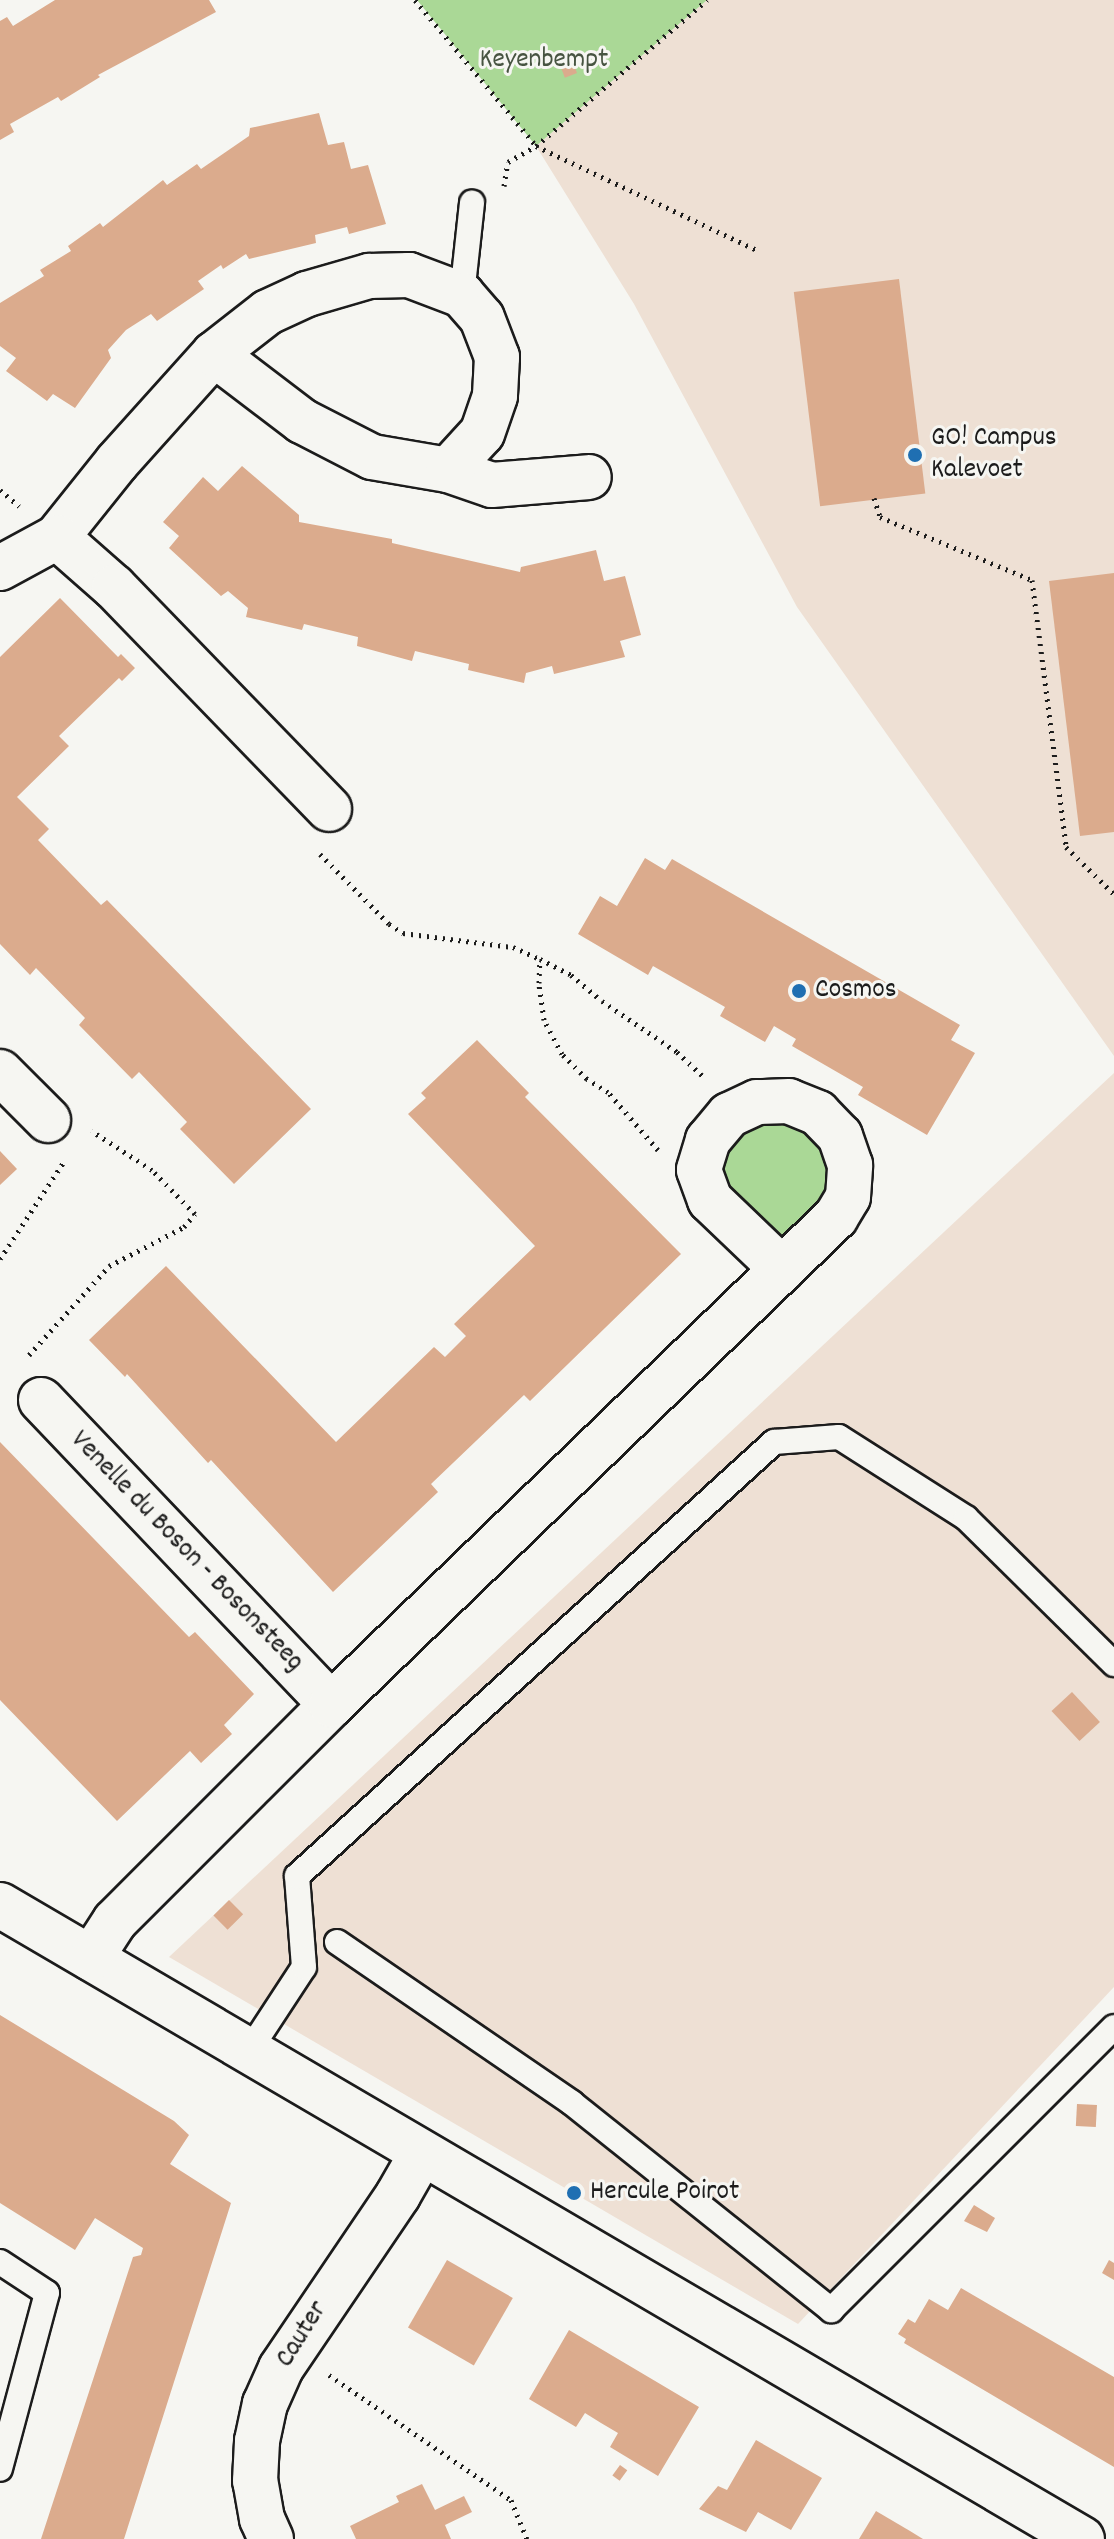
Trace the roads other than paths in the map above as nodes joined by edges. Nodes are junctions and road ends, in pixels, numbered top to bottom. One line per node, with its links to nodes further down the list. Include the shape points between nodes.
1 (472, 203): 2 (lane)
2 (462, 295): 3 (street, via 409,275 369,276 268,312); 4 (street, via 482,318 497,357 495,396 482,433)
3 (214, 354): 4 (street, via 302,421 372,457); 6 (street)
4 (448, 470): 5 (street, via 492,485)
5 (589, 477)
6 (57, 537): 7 (street); 8 (street, via 114,587)
7 (0, 568)
8 (321, 828)
9 (0, 1072): 10 (street)
10 (66, 1135)
11 (782, 1269): 14 (street)
12 (41, 1400): 14 (street, Venelle du Boson - Bosonsteeg)
13 (1114, 1664): 19 (lane, via 966,1518 839,1437 774,1442 297,1876 304,1967)
14 (331, 1705): 17 (street, via 115,1921)
15 (0, 1905): 17 (street)
16 (337, 1942): 18 (lane, via 572,2103 831,2310)
17 (91, 1958): 19 (street)
18 (1114, 2027)
19 (249, 2051): 20 (street)
20 (422, 2153): 23 (street, Cauter, via 281,2368 265,2404 255,2481); 24 (street)
21 (0, 2262): 22 (lane, via 47,2293)
22 (0, 2469)
23 (271, 2539)
24 (1082, 2539)

